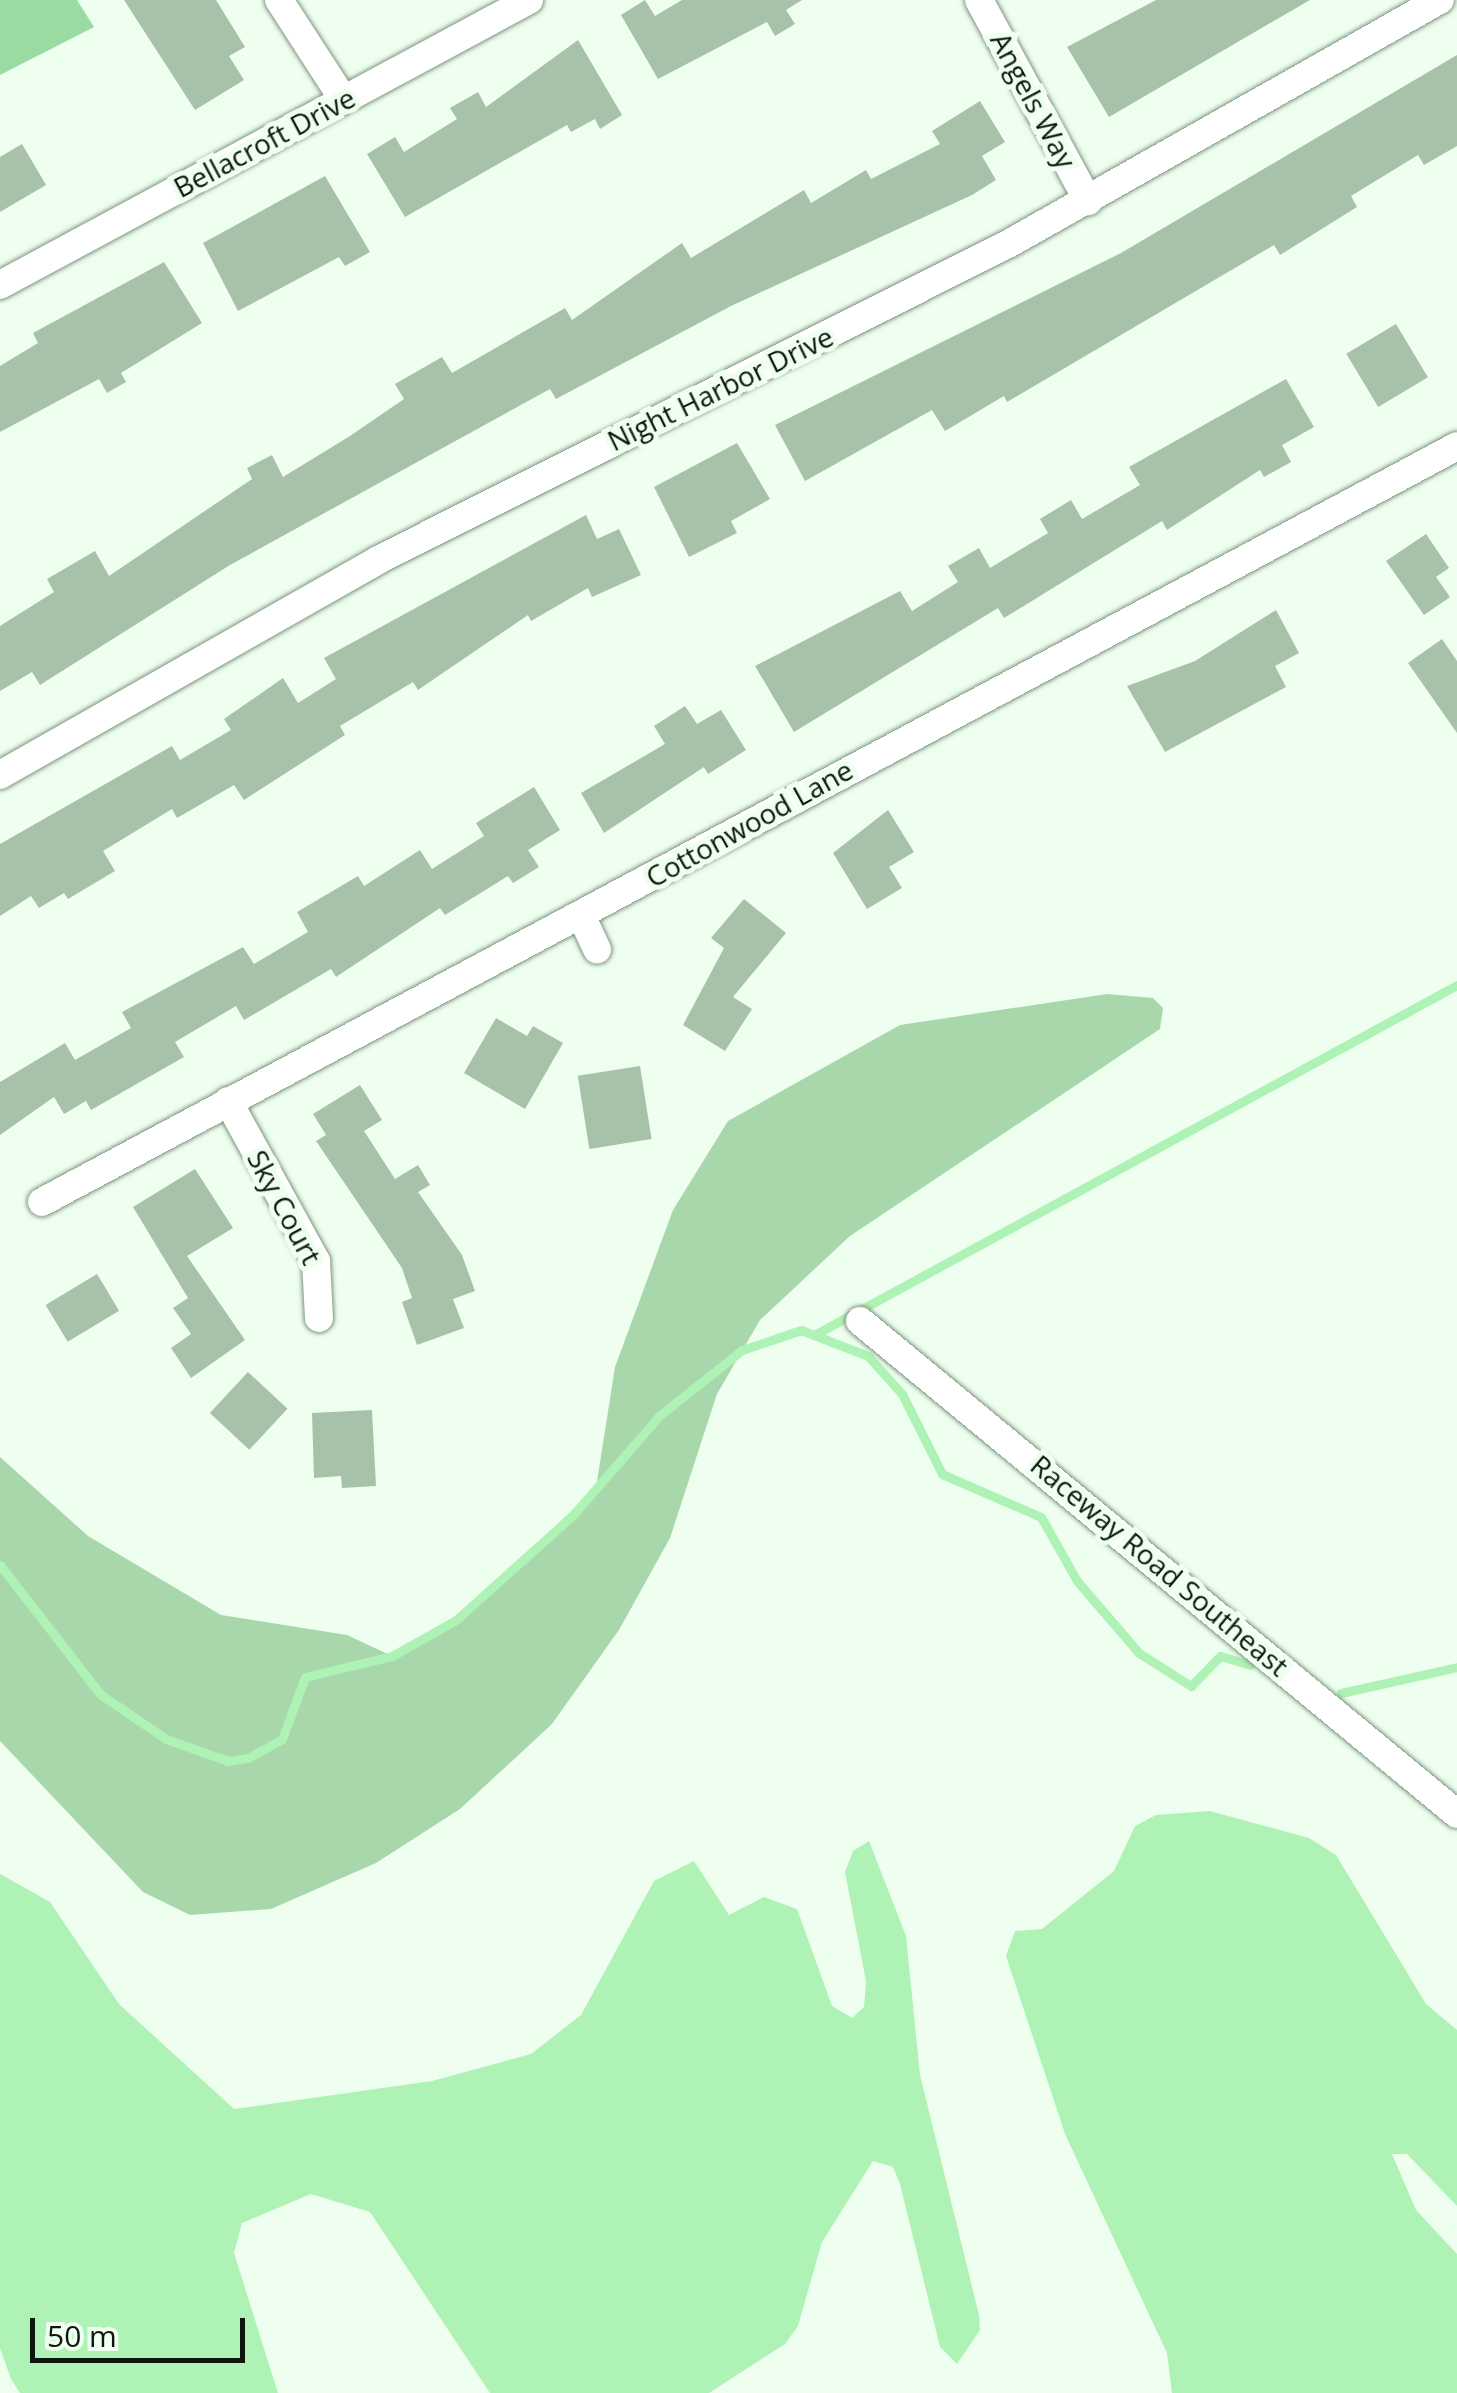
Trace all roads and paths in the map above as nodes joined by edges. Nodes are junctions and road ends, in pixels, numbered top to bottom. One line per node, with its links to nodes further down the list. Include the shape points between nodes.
1 (280, 0): 5 (street)
2 (528, 0): 5 (street, Bellacroft Drive)
3 (979, 0): 6 (street, Angels Way)
4 (1440, 0): 6 (street, Night Harbor Drive)
5 (343, 99): 7 (street, Bellacroft Drive)
6 (1088, 201): 9 (street, Night Harbor Drive, via 474,508)
7 (0, 284)
8 (1457, 448): 10 (street, Cottonwood Lane)
9 (0, 775)
10 (580, 915): 11 (street); 12 (street, Cottonwood Lane)
11 (598, 950)
12 (228, 1101): 13 (street, Cottonwood Lane); 14 (street, Sky Court, via 316,1260)
13 (42, 1202)
14 (319, 1318)
15 (860, 1320): 16 (street, Raceway Road Southeast)
16 (1457, 1814)

